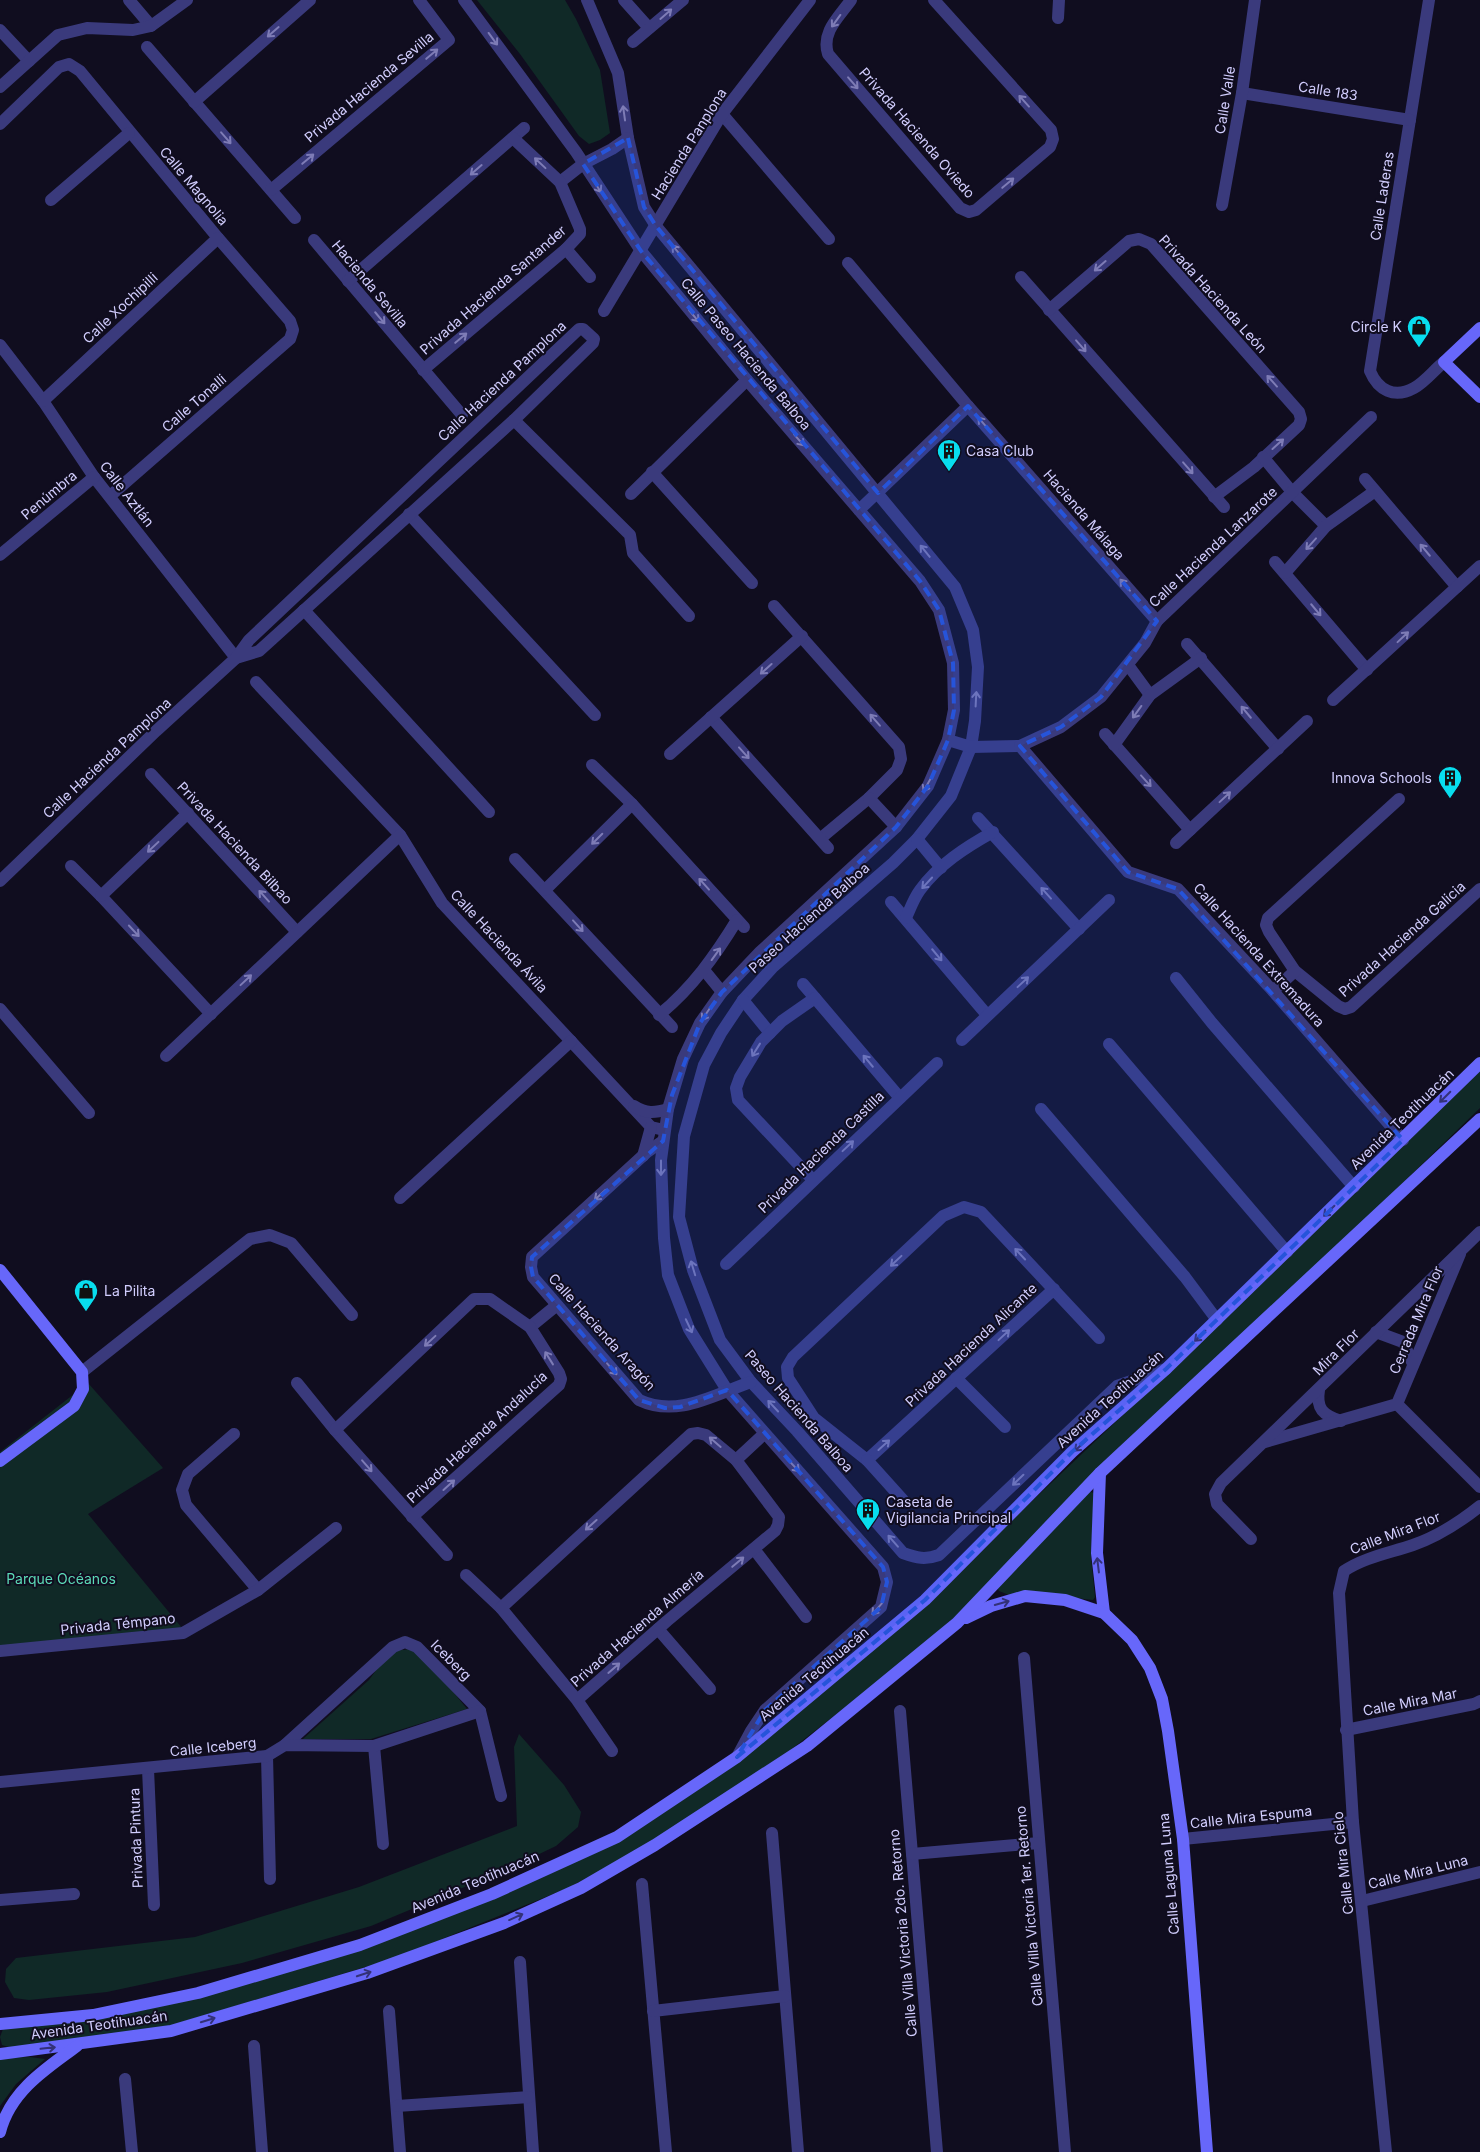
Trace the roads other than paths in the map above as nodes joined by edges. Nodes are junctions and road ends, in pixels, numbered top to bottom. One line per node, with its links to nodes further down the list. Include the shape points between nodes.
1 (129, 0): 16 (street)
2 (187, 0): 16 (street)
3 (310, 0): 24 (street, one-way to 24)
4 (419, 0): 34 (street, Privada Hacienda Sevilla, one-way to 4, via 449,40)
5 (464, 0): 32 (street, Calle Paseo Hacienda Balboa, one-way to 32)
6 (587, 0): 31 (street, Calle Paseo Hacienda Balboa, one-way to 6, via 618,72)
7 (624, 0): 17 (street)
8 (682, 0): 17 (street, one-way to 8)
9 (810, 0): 25 (street, Hacienda Panplona)
10 (851, 0): 11 (street, Privada Hacienda Oviedo, one-way to 11, via 827,32 825,44 828,54 960,208 969,212 976,210 1050,147 1053,139 1050,130)
11 (934, 0)
12 (1059, 0): 15 (street)
13 (1255, 0): 23 (street, Calle Valle)
14 (1429, 0): 26 (street, Calle Laderas)
15 (1058, 18)
16 (151, 26): 21 (street, via 133,30 87,28 58,35)
17 (649, 28): 19 (street)
18 (0, 30): 21 (street)
19 (634, 42)
20 (147, 47): 24 (street)
21 (29, 61): 22 (street)
22 (0, 87)
23 (1242, 93): 26 (street, Calle 183); 36 (street, Calle Valle)
24 (194, 102): 34 (street, one-way to 34)
25 (722, 114): 38 (street, Hacienda Panplona); 40 (street)
26 (1410, 120): 53 (street, Calle Laderas, via 1370,371 1375,384 1385,391 1399,392 1414,388)
27 (0, 124): 29 (street, Calle Magnolia, via 59,67 69,64 80,71)
28 (524, 128): 30 (street)
29 (129, 132): 35 (street); 39 (street, Calle Magnolia)
30 (513, 138): 33 (street, Privada Hacienda Santander, one-way to 30); 47 (street, one-way to 47)
31 (628, 138): 32 (street); 38 (street, Calle Paseo Hacienda Balboa, via 644,207)
32 (583, 164): 33 (street); 43 (street, Calle Paseo Hacienda Balboa, one-way to 43)
33 (560, 182): 42 (street, Privada Hacienda Santander, via 580,229 578,238)
34 (270, 190): 37 (street)
35 (51, 200)
36 (1222, 205)
37 (295, 218)
38 (656, 226): 43 (street, Hacienda Panplona); 68 (street, Calle Paseo Hacienda Balboa, one-way to 38)
39 (218, 238): 51 (street, Calle Magnolia, via 290,320); 57 (street, Calle Xochipilli)
40 (829, 239)
41 (314, 240): 47 (street, Hacienda Sevilla)
42 (566, 249): 45 (street); 54 (street, Privada Hacienda Santander, one-way to 42)
43 (641, 252): 49 (street, Hacienda Panplona); 55 (street, Calle Paseo Hacienda Balboa, one-way to 55)
44 (848, 263): 58 (street, Hacienda Málaga)
45 (590, 277)
46 (1020, 277): 48 (street)
47 (348, 281): 54 (street, Hacienda Sevilla, one-way to 54)
48 (1049, 310): 62 (street, Privada Hacienda León, one-way to 48, via 1299,426 1299,412 1151,244 1139,239 1129,241); 71 (street, one-way to 71)
49 (604, 311)
50 (1480, 328): 53 (main road)
51 (293, 330): 70 (street, Calle Tonalli, via 290,339)
52 (0, 345): 57 (street, Calle Aztlán)
53 (1444, 362): 56 (main road)
54 (423, 370): 59 (street, Hacienda Sevilla)
55 (747, 380): 63 (street); 73 (street, Calle Paseo Hacienda Balboa, one-way to 73)
56 (1480, 397)
57 (43, 401): 64 (street, Calle Aztlán)
58 (968, 406): 68 (street); 85 (street, Hacienda Málaga, one-way to 58)
59 (462, 415)
60 (1371, 416): 67 (street, Calle Hacienda Lanzarote)
61 (514, 420): 74 (street, Calle Hacienda Pamplona); 84 (street, via 630,535 633,553); 88 (street, Calle Hacienda Pamplona, via 593,344 594,339 583,329 579,329 249,640)
62 (1263, 457): 67 (street); 71 (street, Privada Hacienda León, via 1254,468)
63 (652, 472): 69 (street); 80 (street)
64 (94, 477): 70 (street, Calle Aztlán); 76 (street, Penúmbra)
65 (1365, 479): 66 (street)
66 (1375, 490): 75 (street); 81 (street, one-way to 66)
67 (1293, 492): 75 (street); 85 (street, Calle Hacienda Lanzarote)
68 (878, 493): 73 (street); 102 (street, Calle Paseo Hacienda Balboa, one-way to 68, via 978,667 973,630 955,587)
69 (631, 494)
70 (110, 496): 88 (street, Calle Aztlán)
71 (1214, 497): 72 (street)
72 (1224, 507)
73 (859, 510): 99 (street, Calle Paseo Hacienda Balboa, via 920,581 939,610 953,663 954,710)
74 (409, 514): 83 (street, Calle Hacienda Pamplona); 95 (street)
75 (1326, 526): 79 (street, one-way to 79)
76 (0, 555)
77 (1275, 562): 79 (street)
78 (1480, 566): 81 (street)
79 (1285, 573): 91 (street, one-way to 91)
80 (752, 583)
81 (1457, 587): 91 (street, one-way to 81)
82 (774, 606): 86 (street)
83 (304, 610): 88 (street, Calle Hacienda Pamplona, via 258,651); 110 (street)
84 (689, 616)
85 (1157, 621): 90 (street, Calle Hacienda Lanzarote)
86 (802, 636): 96 (street, one-way to 96); 107 (street, one-way to 86, via 897,770 901,759 899,747)
87 (1187, 644): 89 (street)
88 (236, 658): 122 (street, Calle Hacienda Pamplona)
89 (1201, 658): 93 (street); 103 (street, one-way to 89)
90 (1128, 665): 93 (street); 101 (street, Calle Hacienda Lanzarote, via 1101,697 1060,727)
91 (1367, 670): 94 (street)
92 (256, 682): 116 (street, Calle Hacienda Ávila)
93 (1150, 694): 100 (street, one-way to 100)
94 (1333, 700)
95 (595, 715)
96 (712, 717): 104 (street); 107 (street, one-way to 107, via 824,843)
97 (1308, 721): 103 (street)
98 (1104, 734): 100 (street)
99 (948, 740): 102 (street, Calle Hacienda Lanzarote); 113 (street, Paseo Hacienda Balboa, one-way to 113, via 928,786)
100 (1114, 745): 114 (street, one-way to 114)
101 (1020, 746): 102 (street, Calle Hacienda Lanzarote); 135 (street, Calle Hacienda Extremadura, via 1128,872 1178,889)
102 (971, 747): 117 (street, Paseo Hacienda Balboa, via 951,796)
103 (1278, 749): 114 (street, one-way to 103)
104 (670, 754)
105 (592, 764): 109 (street)
106 (151, 774): 111 (street, Privada Hacienda Bilbao)
107 (869, 798): 113 (street)
108 (1398, 799): 132 (street, Privada Hacienda Galicia, via 1268,918 1269,932)
109 (632, 804): 124 (street, one-way to 124); 131 (street, one-way to 109, via 740,924)
110 (489, 812)
111 (188, 813): 125 (street, one-way to 125); 130 (street, Privada Hacienda Bilbao, one-way to 111)
112 (978, 818): 115 (street)
113 (896, 827): 136 (street, Paseo Hacienda Balboa, via 760,952)
114 (1190, 830): 118 (street)
115 (993, 832): 121 (street, via 970,844); 129 (street, one-way to 115)
116 (400, 836): 130 (street); 146 (street, Calle Hacienda Ávila, via 442,903)
117 (917, 839): 121 (street); 138 (street, Paseo Hacienda Balboa, via 773,967)
118 (1176, 842)
119 (515, 859): 124 (street)
120 (71, 866): 125 (street)
121 (941, 868): 128 (street, one-way to 128, via 920,890)
122 (0, 880)
123 (1480, 889): 132 (street, Privada Hacienda Galicia, via 1351,1007 1338,1006)
124 (545, 890): 141 (street, one-way to 141)
125 (101, 896): 140 (street, one-way to 140)
126 (1109, 900): 129 (street)
127 (891, 902): 128 (street)
128 (906, 918): 142 (street, one-way to 142)
129 (1078, 929): 142 (street, one-way to 129)
130 (297, 932): 140 (street, one-way to 130)
131 (704, 970): 136 (street); 141 (street, via 680,998)
132 (1295, 971): 135 (street)
133 (1176, 978): 164 (street)
134 (803, 984): 137 (street)
135 (1273, 991): 161 (street, Calle Hacienda Extremadura)
136 (722, 992): 151 (street, Paseo Hacienda Balboa, one-way to 151, via 700,1023 683,1059)
137 (814, 998): 144 (street); 152 (street, one-way to 137)
138 (744, 1000): 144 (street); 154 (street, Paseo Hacienda Balboa, via 721,1032 704,1065)
139 (0, 1009): 157 (street)
140 (211, 1014): 148 (street)
141 (659, 1015): 143 (street)
142 (987, 1015): 145 (street)
143 (672, 1027)
144 (770, 1033): 163 (street, one-way to 163, via 740,1077 736,1088 738,1100)
145 (962, 1040)
146 (571, 1041): 153 (street, Calle Hacienda Ávila); 165 (street)
147 (1109, 1044): 168 (street)
148 (166, 1056)
149 (937, 1063): 152 (street, Privada Hacienda Castilla)
150 (1480, 1063): 161 (main road, Avenida Teotihuacán, one-way to 161)
151 (672, 1095): 154 (street); 155 (street, Paseo Hacienda Balboa)
152 (900, 1098): 163 (street, Privada Hacienda Castilla, one-way to 152)
153 (628, 1101): 155 (street, Calle Hacienda Ávila, via 646,1112); 159 (street, Calle Hacienda Ávila)
154 (692, 1102): 182 (street, Paseo Hacienda Balboa, one-way to 154, via 720,1340 693,1270 679,1217 684,1136)
155 (668, 1109): 160 (street, Paseo Hacienda Balboa)
156 (1041, 1109): 174 (street, via 1185,1277)
157 (90, 1113)
158 (1480, 1119): 198 (main road, Avenida Teotihuacán)
159 (651, 1127): 160 (street); 162 (street)
160 (664, 1135): 162 (street, Calle Hacienda Aragón); 184 (street, Paseo Hacienda Balboa, one-way to 184, via 661,1174 668,1275 690,1329)
161 (1403, 1140): 164 (main road, Avenida Teotihuacán)
162 (643, 1156): 172 (street, Calle Hacienda Aragón, one-way to 172, via 532,1257 533,1277)
163 (813, 1180): 169 (street, Privada Hacienda Castilla)
164 (1354, 1187): 168 (main road, Avenida Teotihuacán, one-way to 168)
165 (400, 1198)
166 (1480, 1232): 167 (street, Mira Flor)
167 (1463, 1247): 176 (street, Mira Flor); 178 (street, Cerrada Mira Flor)
168 (1287, 1252): 174 (main road, Avenida Teotihuacán)
169 (726, 1264)
170 (0, 1270): 180 (main road)
171 (1054, 1289): 177 (street); 181 (street, Privada Hacienda Alicante, one-way to 171); 187 (street, Privada Hacienda Alicante, one-way to 187, via 980,1212 964,1207 943,1216 792,1356 787,1367 788,1378)
172 (557, 1305): 175 (street); 184 (street, Calle Hacienda Aragón, one-way to 184, via 639,1400 665,1408 680,1407)
173 (352, 1315): 180 (street, via 291,1243 270,1235 250,1239)
174 (1217, 1320): 179 (main road, Avenida Teotihuacán, one-way to 179)
175 (530, 1327): 190 (street, Privada Hacienda Andalucía, one-way to 190, via 490,1299 474,1299); 202 (street, Privada Hacienda Andalucía, one-way to 175, via 560,1385 559,1373)
176 (1376, 1332): 178 (street, via 1403,1342); 185 (street, Mira Flor)
177 (1099, 1338)
178 (1413, 1364): 186 (street, Cerrada Mira Flor)
179 (1166, 1369): 191 (street, Paseo Hacienda Balboa, one-way to 191, via 1117,1386 939,1555 928,1559 903,1553); 227 (main road, Avenida Teotihuacán, one-way to 227, via 1072,1452 925,1600)
180 (82, 1372): 197 (main road, via 83,1389 74,1406)
181 (956, 1378): 189 (street); 196 (street, Privada Hacienda Alicante, one-way to 181)
182 (750, 1382): 184 (street, Calle Hacienda Aragón); 191 (street, Paseo Hacienda Balboa, one-way to 182)
183 (297, 1383): 190 (street, Privada Hacienda Andalucía)
184 (728, 1390): 193 (street, Paseo Hacienda Balboa)
185 (1319, 1390): 188 (street, via 1317,1401 1320,1409); 194 (street, Mira Flor)
186 (1397, 1404): 188 (street); 199 (street)
187 (814, 1418): 191 (street); 196 (street, Privada Hacienda Alicante)
188 (1341, 1421): 194 (street)
189 (1005, 1427)
190 (335, 1430): 202 (street, Privada Hacienda Andalucía, one-way to 202)
191 (797, 1431)
192 (234, 1434): 209 (street, via 188,1474 182,1490 186,1505)
193 (764, 1434): 195 (street); 227 (street, Paseo Hacienda Balboa, one-way to 227, via 883,1567 887,1582 880,1607 765,1710)
194 (1263, 1443): 204 (street, Mira Flor, via 1221,1483 1215,1494 1217,1504)
195 (736, 1460): 205 (street, Privada Hacienda Almería, via 779,1517 775,1532); 210 (street, Privada Hacienda Almería, one-way to 210, via 706,1435 691,1434)
196 (867, 1460): 200 (street)
197 (0, 1461)
198 (1100, 1473): 211 (main road, one-way to 198, via 1097,1553); 213 (main road, Avenida Teotihuacán)
199 (1480, 1487)
200 (903, 1500)
201 (1480, 1506): 207 (street, Calle Mira Flor, via 1456,1526 1415,1544 1358,1562)
202 (412, 1517): 206 (street, Privada Hacienda Andalucía)
203 (336, 1528): 209 (street, Privada Témpano)
204 (1251, 1539)
205 (754, 1549): 212 (street); 214 (street, Privada Hacienda Almería, one-way to 205)
206 (447, 1555)
207 (1344, 1571): 222 (street, Calle Mira Cielo, via 1339,1593)
208 (466, 1575): 210 (street)
209 (258, 1590): 215 (street, Privada Témpano, via 183,1633)
210 (500, 1608): 218 (street, Privada Hacienda Almería)
211 (1104, 1613): 213 (main road, Calle Laguna Luna, one-way to 211, via 991,1606 1024,1596 1065,1600); 233 (main road, Calle Laguna Luna, via 1132,1640 1150,1668 1162,1699)
212 (806, 1617)
213 (957, 1623): 249 (main road, Avenida Teotihuacán, one-way to 213, via 171,2031 367,1973 504,1923 581,1888 655,1845 807,1746)
214 (658, 1629): 217 (street); 218 (street, Privada Hacienda Almería, one-way to 214)
215 (0, 1651)
216 (1024, 1658): 234 (street, Calle Villa Victoria 1er. Retorno)
217 (710, 1689)
218 (578, 1700): 225 (street)
219 (1480, 1701): 222 (street, Calle Mira Mar)
220 (480, 1711): 223 (street, Iceberg, via 417,1647 405,1642 394,1647); 224 (street); 230 (street)
221 (900, 1711): 236 (street, Calle Villa Victoria 2do. Retorno)
222 (1346, 1730): 231 (street, Calle Mira Cielo)
223 (285, 1745): 224 (street); 226 (street, Calle Iceberg)
224 (374, 1746): 235 (street)
225 (612, 1750)
226 (267, 1756): 228 (street, Calle Iceberg); 238 (street)
227 (737, 1757): 248 (main road, Avenida Teotihuacán, via 617,1837 492,1894 360,1945 198,1993 93,2014)
228 (148, 1769): 229 (street, Calle Iceberg); 243 (street, Privada Pintura)
229 (0, 1782)
230 (502, 1796)
231 (1353, 1822): 233 (street, Calle Mira Espuma); 242 (street, Calle Mira Cielo)
232 (772, 1833): 245 (street)
233 (1183, 1839): 264 (main road, Calle Laguna Luna)
234 (1039, 1843): 236 (street); 263 (street, Calle Villa Victoria 1er. Retorno)
235 (383, 1844)
236 (912, 1854): 262 (street, Calle Villa Victoria 2do. Retorno)
237 (1480, 1872): 242 (street, Calle Mira Luna)
238 (270, 1879)
239 (642, 1884): 246 (street)
240 (74, 1894): 241 (street)
241 (0, 1900)
242 (1362, 1901): 265 (street, Calle Mira Cielo)
243 (154, 1905)
244 (520, 1962): 253 (street)
245 (785, 1996): 246 (street); 261 (street)
246 (653, 2011): 260 (street)
247 (389, 2012): 254 (street)
248 (0, 2024)
249 (79, 2045): 251 (main road, Avenida Teotihuacán, one-way to 249); 255 (main road, via 38,2074 22,2091)
250 (254, 2046): 257 (street)
251 (0, 2054)
252 (125, 2079): 256 (street)
253 (529, 2097): 254 (street); 259 (street)
254 (396, 2106): 258 (street)
255 (0, 2132)
256 (132, 2152)
257 (262, 2152)
258 (400, 2152)
259 (533, 2152)
260 (666, 2152)
261 (798, 2152)
262 (937, 2152)
263 (1065, 2152)
264 (1207, 2152)
265 (1386, 2152)

